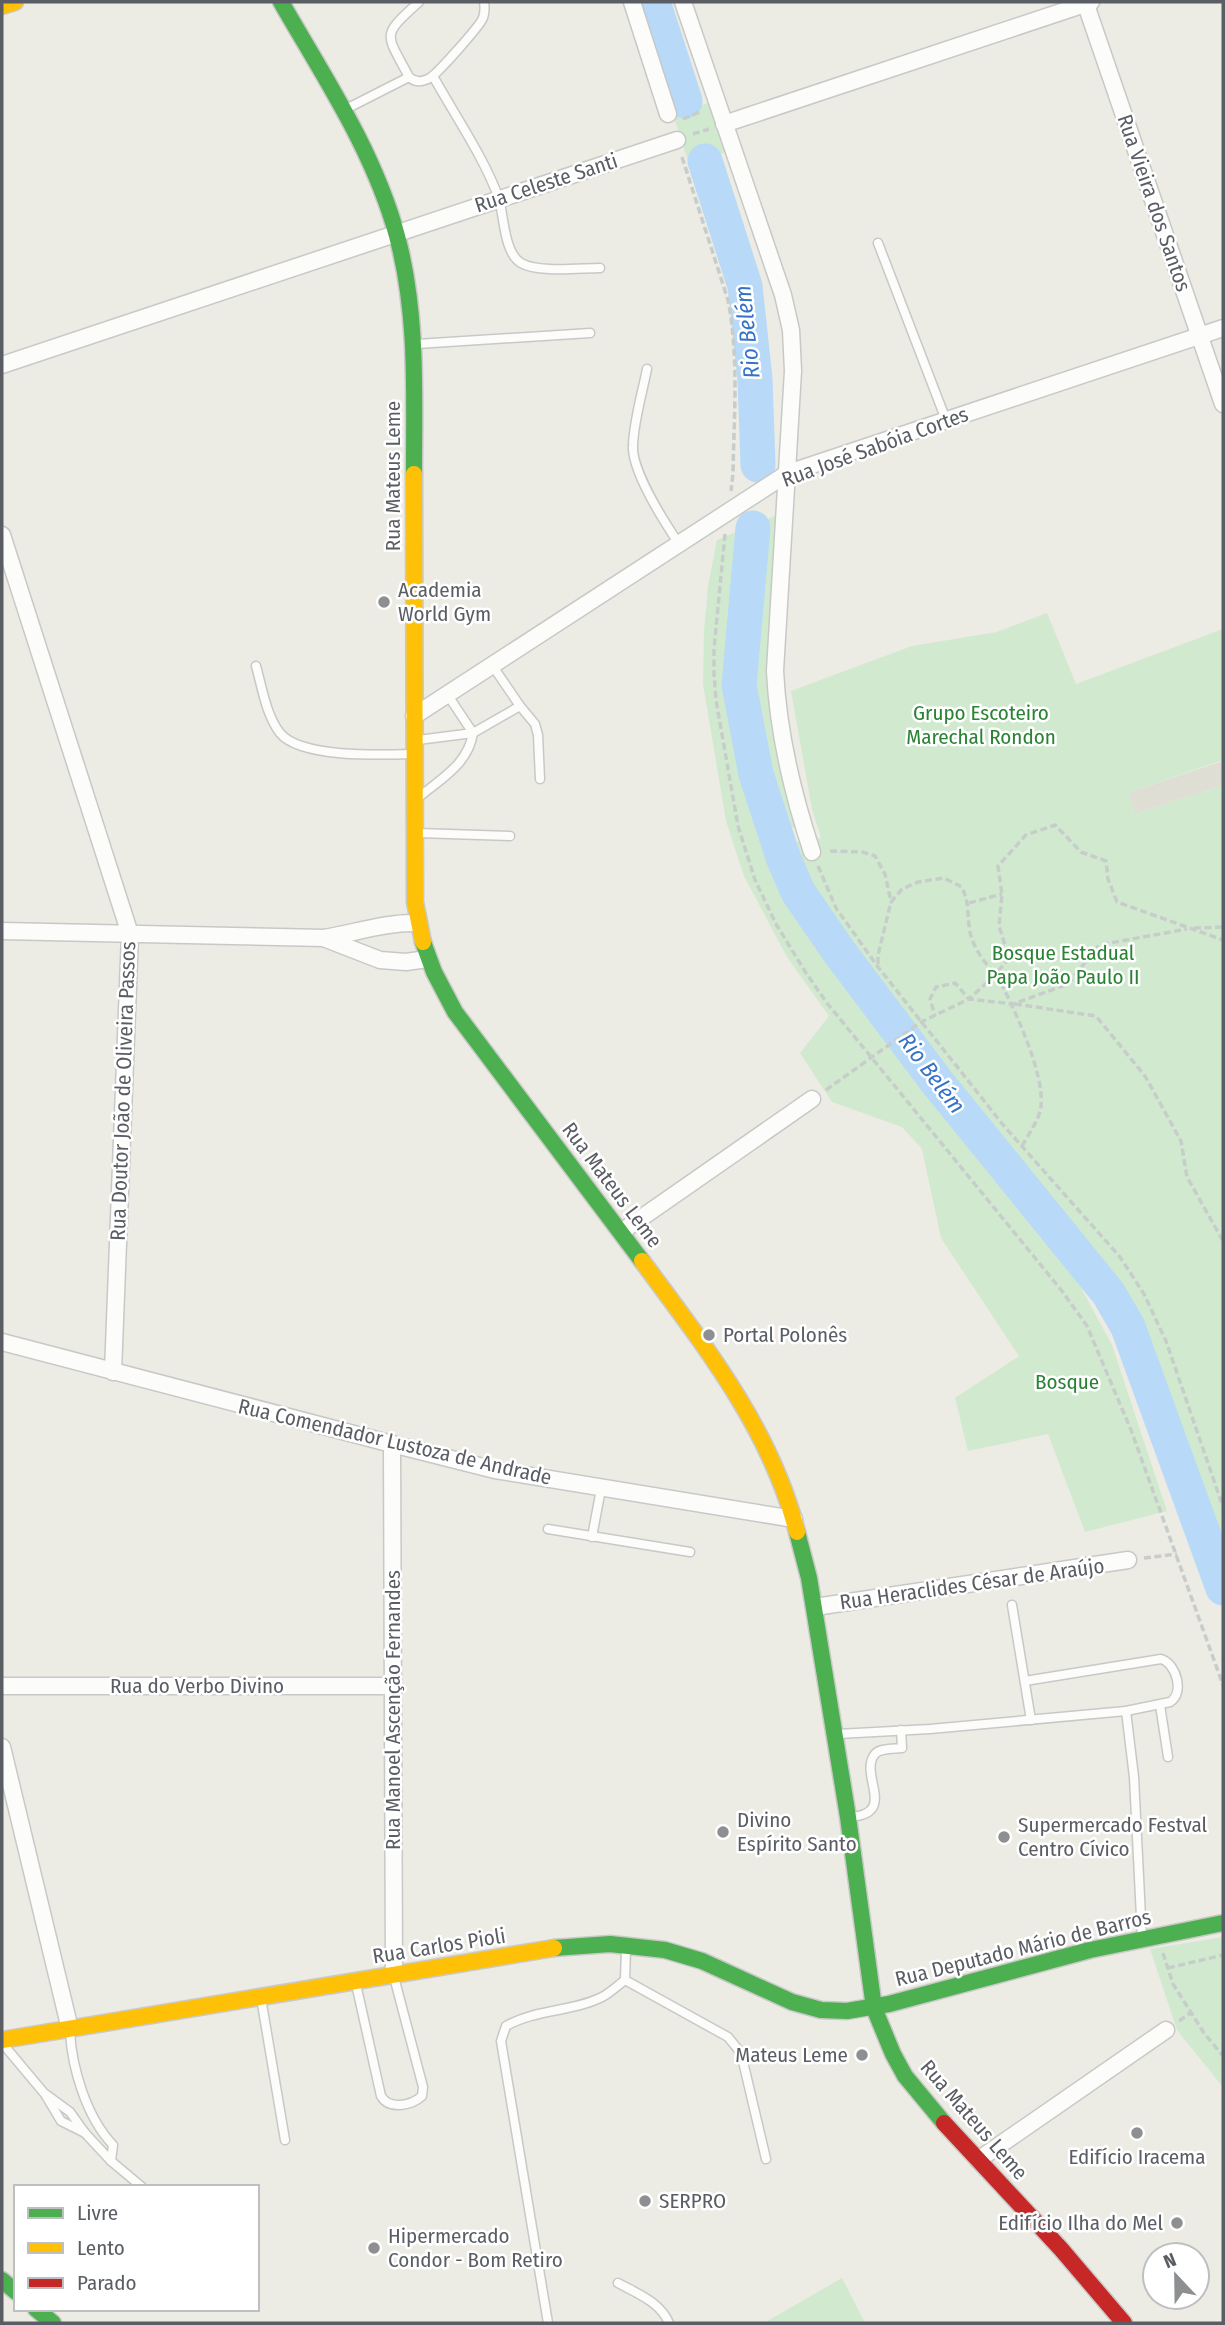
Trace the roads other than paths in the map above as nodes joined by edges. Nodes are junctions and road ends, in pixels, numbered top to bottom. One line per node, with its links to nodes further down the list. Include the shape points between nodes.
1 (15, 2): 8 (main road)
2 (281, 2): 11 (main road, Rua Mateus Leme)
3 (419, 2): 10 (lane, via 390,33 391,44)
4 (484, 2): 9 (lane, via 482,21)
5 (632, 2): 12 (street)
6 (683, 2): 13 (street)
7 (1087, 2): 13 (street); 21 (street, Rua Vieira dos Santos)
8 (2, 6)
9 (433, 76): 10 (lane, via 421,82); 15 (lane)
10 (410, 77): 11 (lane)
11 (343, 110): 16 (main road, Rua Mateus Leme, via 375,174)
12 (668, 114)
13 (724, 124): 27 (street, via 791,330)
14 (677, 140): 15 (street, Rua Celeste Santi)
15 (499, 199): 16 (street, Rua Celeste Santi); 18 (lane, via 511,251 518,261 531,267)
16 (396, 233): 22 (main road, Rua Mateus Leme); 23 (street, Rua Celeste Santi)
17 (878, 243): 26 (lane)
18 (600, 268)
19 (1223, 328): 21 (street, Rua José Sabóia Cortes)
20 (590, 334): 22 (lane)
21 (1200, 336): 25 (street, Rua Vieira dos Santos); 26 (street, Rua José Sabóia Cortes)
22 (414, 344): 34 (main road, Rua Mateus Leme)
23 (2, 365)
24 (647, 369): 29 (lane, via 632,448 659,513)
25 (1223, 404)
26 (946, 420): 27 (street, Rua José Sabóia Cortes)
27 (788, 473): 29 (street, Rua José Sabóia Cortes); 41 (street, via 776,697)
28 (2, 535): 44 (street, Rua Doutor João de Oliveira Passos)
29 (678, 544): 30 (street, Rua José Sabóia Cortes)
30 (492, 665): 32 (street, Rua José Sabóia Cortes); 33 (lane)
31 (256, 666): 36 (lane, via 268,711 280,734 300,746 340,754)
32 (447, 694): 34 (street, Rua José Sabóia Cortes); 35 (lane)
33 (520, 706): 35 (lane); 37 (lane, via 535,724)
34 (414, 716): 36 (main road, Rua Mateus Leme)
35 (473, 733): 36 (lane); 38 (lane, via 465,757)
36 (415, 747): 38 (main road, Rua Mateus Leme)
37 (540, 779)
38 (415, 800): 39 (main road, Rua Mateus Leme)
39 (415, 833): 40 (lane); 42 (main road, Rua Mateus Leme)
40 (510, 836)
41 (812, 852)
42 (417, 923): 45 (street); 46 (main road, Rua Mateus Leme)
43 (2, 931): 44 (street)
44 (130, 934): 45 (street); 50 (street, Rua Doutor João de Oliveira Passos)
45 (324, 939): 46 (street, via 380,961)
46 (427, 959): 48 (main road, Rua Mateus Leme, via 455,1012)
47 (813, 1099): 48 (street)
48 (621, 1232): 53 (main road, Rua Mateus Leme, via 711,1354 752,1420)
49 (2, 1342): 50 (street, Rua Comendador Lustoza de Andrade)
50 (113, 1372): 51 (street, Rua Comendador Lustoza de Andrade)
51 (392, 1444): 52 (street, Rua Comendador Lustoza de Andrade, via 495,1470); 62 (street, Rua Manoel Ascenção Fernandes)
52 (601, 1489): 53 (street, Rua Comendador Lustoza de Andrade); 55 (lane)
53 (794, 1520): 59 (main road, Rua Mateus Leme)
54 (548, 1529): 55 (lane)
55 (592, 1537): 56 (lane)
56 (690, 1552)
57 (1128, 1560): 59 (street, Rua Heraclides César de Araújo)
58 (1012, 1605): 60 (lane)
59 (815, 1607): 67 (main road, Rua Mateus Leme)
60 (1025, 1681): 63 (lane, via 1161,1659 1174,1667 1178,1694); 65 (lane)
61 (2, 1686): 62 (street, Rua do Verbo Divino)
62 (393, 1686): 74 (street, Rua Manoel Ascenção Fernandes)
63 (1160, 1705): 64 (lane); 69 (lane)
64 (1126, 1711): 65 (lane); 72 (lane)
65 (1031, 1720): 66 (lane)
66 (901, 1730): 67 (lane); 70 (lane, via 902,1748 881,1751 872,1762 872,1809)
67 (835, 1734): 70 (main road, Rua Mateus Leme)
68 (2, 1747): 79 (street)
69 (1168, 1757)
70 (848, 1817): 78 (main road, Rua Mateus Leme)
71 (1223, 1923): 72 (main road, Rua Deputado Mário de Barros)
72 (1142, 1937): 78 (main road, Rua Deputado Mário de Barros)
73 (626, 1943): 74 (main road, Rua Carlos Pioli, via 568,1946); 75 (lane); 78 (main road, Rua Carlos Pioli, via 677,1952 803,2006 835,2011)
74 (394, 1975): 76 (main road, Rua Carlos Pioli); 76 (lane, via 422,2096 393,2106 385,2103 382,2095)
75 (625, 1980): 83 (lane, via 728,2036 741,2053); 90 (lane, via 604,1996 521,2017 506,2026 501,2041)
76 (356, 1981): 77 (main road, Rua Carlos Pioli)
77 (261, 1997): 79 (main road, Rua Carlos Pioli); 82 (lane)
78 (874, 2008): 84 (main road, Rua Mateus Leme, via 905,2076)
79 (70, 2029): 81 (main road, Rua Carlos Pioli); 85 (lane, via 71,2055 93,2119 113,2145)
80 (1166, 2030): 84 (street)
81 (2, 2042): 85 (lane, via 44,2093 61,2122 85,2133)
82 (285, 2140)
83 (766, 2159)
84 (978, 2160): 92 (main road, Rua Mateus Leme)
85 (111, 2161): 86 (lane)
86 (140, 2185)
87 (618, 2283): 91 (lane, via 654,2303)
88 (38, 2311): 89 (main road)
89 (53, 2323)
90 (548, 2323)
91 (669, 2323)
92 (1124, 2323)

